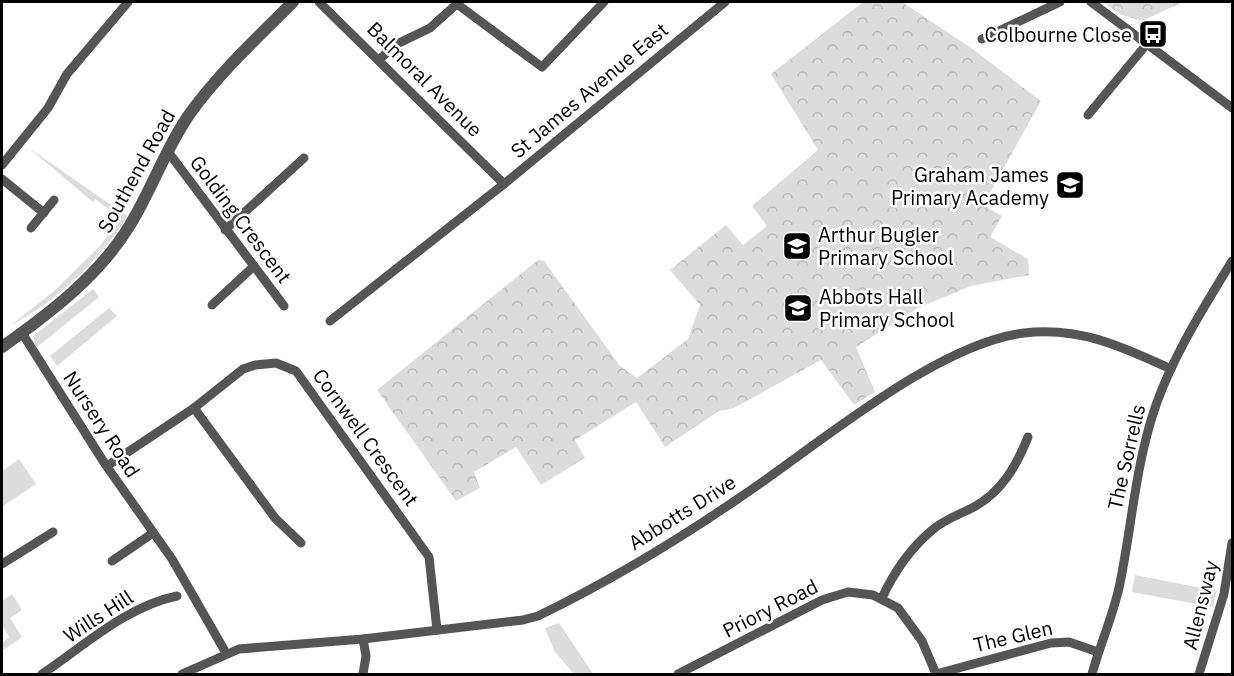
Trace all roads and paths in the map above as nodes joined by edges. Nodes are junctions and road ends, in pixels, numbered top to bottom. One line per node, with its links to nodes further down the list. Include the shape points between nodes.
1 (128, 2): 16 (street, via 67,74 48,108)
2 (293, 2): 14 (street, Southend Road, via 190,114)
3 (319, 2): 11 (street, Balmoral Avenue)
4 (604, 2): 8 (street, via 542,67)
5 (725, 2): 18 (street, St James Avenue East)
6 (1060, 2): 9 (street)
7 (1091, 2): 10 (street)
8 (458, 3): 11 (street, via 430,28 395,45)
9 (982, 39)
10 (1146, 45): 12 (street); 13 (street)
11 (380, 59): 18 (street, Balmoral Avenue)
12 (1233, 108)
13 (1088, 115)
14 (169, 153): 22 (street, Golding Crescent); 28 (street, Southend Road, via 110,255 82,284)
15 (304, 159): 22 (street)
16 (2, 165)
17 (2, 179): 20 (street)
18 (504, 184): 27 (street, St James Avenue East)
19 (54, 200): 20 (street)
20 (44, 213): 21 (street)
21 (32, 228)
22 (225, 230): 24 (street, Golding Crescent)
23 (1233, 261): 30 (street, The Sorrells)
24 (253, 267): 25 (street); 26 (street, Golding Crescent)
25 (212, 305)
26 (284, 306)
27 (330, 321)
28 (22, 333): 29 (street, Southend Road); 33 (street, Nursery Road)
29 (2, 347)
30 (1171, 369): 44 (street, Abbotts Drive, via 1114,343 1083,334 1044,331 994,340 918,375 730,504 556,607 523,620); 46 (street, The Sorrells, via 1145,443 1119,587)
31 (194, 408): 33 (street, Cornwell Crescent); 36 (street, via 275,518); 44 (street, Cornwell Crescent, via 243,369 276,363 296,371 429,557)
32 (1028, 437): 41 (street, via 1002,484 980,504 932,530 898,567)
33 (107, 466): 35 (street, Nursery Road)
34 (53, 532): 39 (street)
35 (153, 533): 38 (street); 47 (street, Nursery Road)
36 (301, 543)
37 (1233, 543): 42 (street, Allensway)
38 (112, 561)
39 (2, 564)
40 (177, 596): 49 (street, Wills Hill, via 155,601 133,613)
41 (882, 598): 48 (street, via 903,614 922,641); 52 (street, Priory Road, via 862,592 834,595)
42 (1222, 603): 43 (street); 54 (street, Allensway)
43 (1233, 605)
44 (437, 630): 45 (street, Abbotts Drive)
45 (363, 639): 47 (street, Abbotts Drive); 51 (street)
46 (1098, 652): 48 (street, The Glen, via 1069,642 1051,643); 53 (street, The Sorrells)
47 (226, 653): 50 (street, Abbotts Drive)
48 (936, 674)
49 (42, 675)
50 (182, 675)
51 (363, 675)
52 (678, 675)
53 (1092, 675)
54 (1199, 675)

